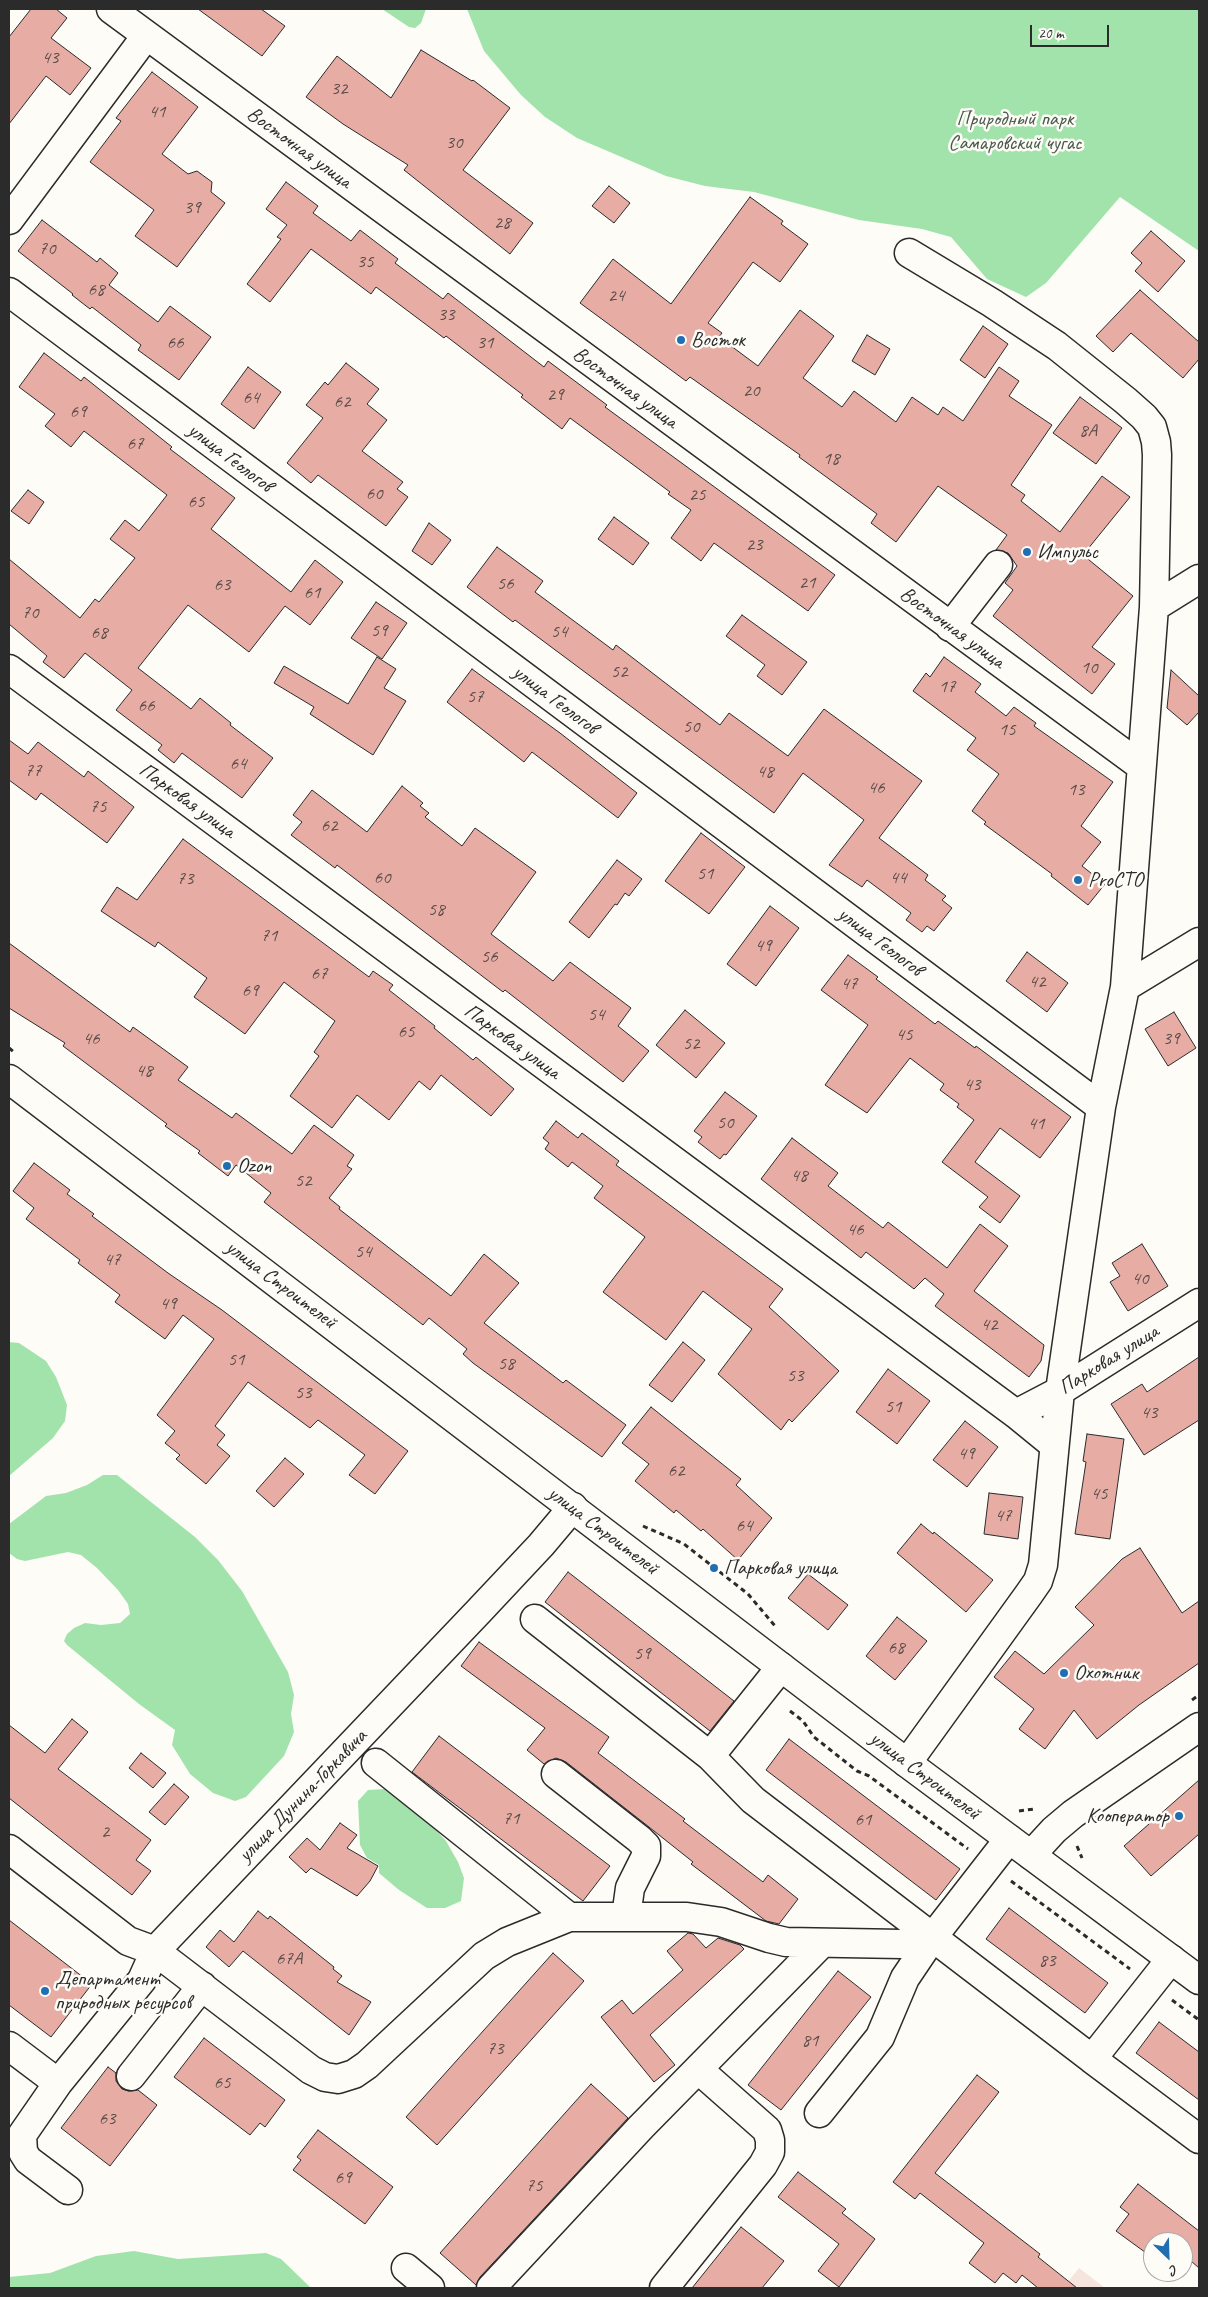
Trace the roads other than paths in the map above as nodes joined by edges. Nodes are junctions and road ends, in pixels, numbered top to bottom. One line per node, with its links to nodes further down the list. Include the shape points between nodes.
1 (111, 9): 2 (street, Восточная улица)
2 (146, 36): 3 (street); 9 (street, Восточная улица)
3 (9, 220)
4 (909, 253): 8 (street, via 992,302 1057,346 1152,427 1157,455)
5 (9, 292): 15 (street, улица Геологов)
6 (998, 565): 9 (street)
7 (1199, 579): 8 (street)
8 (1154, 607): 11 (street)
9 (950, 627): 11 (street, Восточная улица)
10 (9, 670): 18 (street, Парковая улица)
11 (1141, 766): 13 (street)
12 (1199, 942): 13 (street)
13 (1125, 987): 15 (street)
14 (9, 1079): 20 (street, улица Строителей)
15 (1101, 1107): 17 (street)
16 (1199, 1303): 17 (street, Парковая улица)
17 (1060, 1391): 18 (street, Парковая улица); 19 (street)
18 (1016, 1414): 19 (street, Парковая улица)
19 (1054, 1445): 26 (street, via 1043,1565 1038,1581)
20 (573, 1507): 22 (street, улица Строителей); 35 (street, улица Дунина-Горкавича, via 498,1591)
21 (535, 1619): 24 (street)
22 (781, 1667): 24 (street); 26 (street, улица Строителей)
23 (1199, 1727): 30 (street, via 1073,1814)
24 (710, 1756): 33 (street, via 753,1800)
25 (376, 1763): 31 (street)
26 (907, 1763): 28 (street, улица Строителей)
27 (556, 1774): 32 (street, via 646,1846 646,1856 630,1888)
28 (1009, 1839): 30 (street, улица Строителей); 33 (street)
29 (9, 1848): 35 (street, via 128,1941)
30 (1031, 1855): 36 (street, улица Строителей)
31 (569, 1917): 32 (street); 38 (street, via 507,1942 484,1956 367,2064 354,2074 338,2079 311,2070)
32 (626, 1917): 34 (street, via 687,1917 720,1922 777,1940)
33 (932, 1938): 34 (street, via 902,1944); 40 (street); 44 (street, via 904,1978 880,2037)
34 (822, 1944): 41 (street)
35 (155, 1951): 38 (street); 43 (street, улица Дунина-Горкавича, via 142,1980)
36 (1171, 1959): 37 (street, улица Строителей); 40 (street)
37 (1199, 1980)
38 (202, 1986): 42 (street)
39 (9, 2046): 43 (street)
40 (1092, 2058): 45 (street)
41 (699, 2070): 49 (street); 50 (street, via 767,2130 770,2152)
42 (131, 2076)
43 (58, 2083): 46 (street, улица Дунина-Горкавича, via 22,2135 21,2143 28,2160)
44 (819, 2113)
45 (1199, 2139)
46 (68, 2190)
47 (406, 2268): 48 (street)
48 (430, 2288)
49 (491, 2288)
50 (664, 2288)

